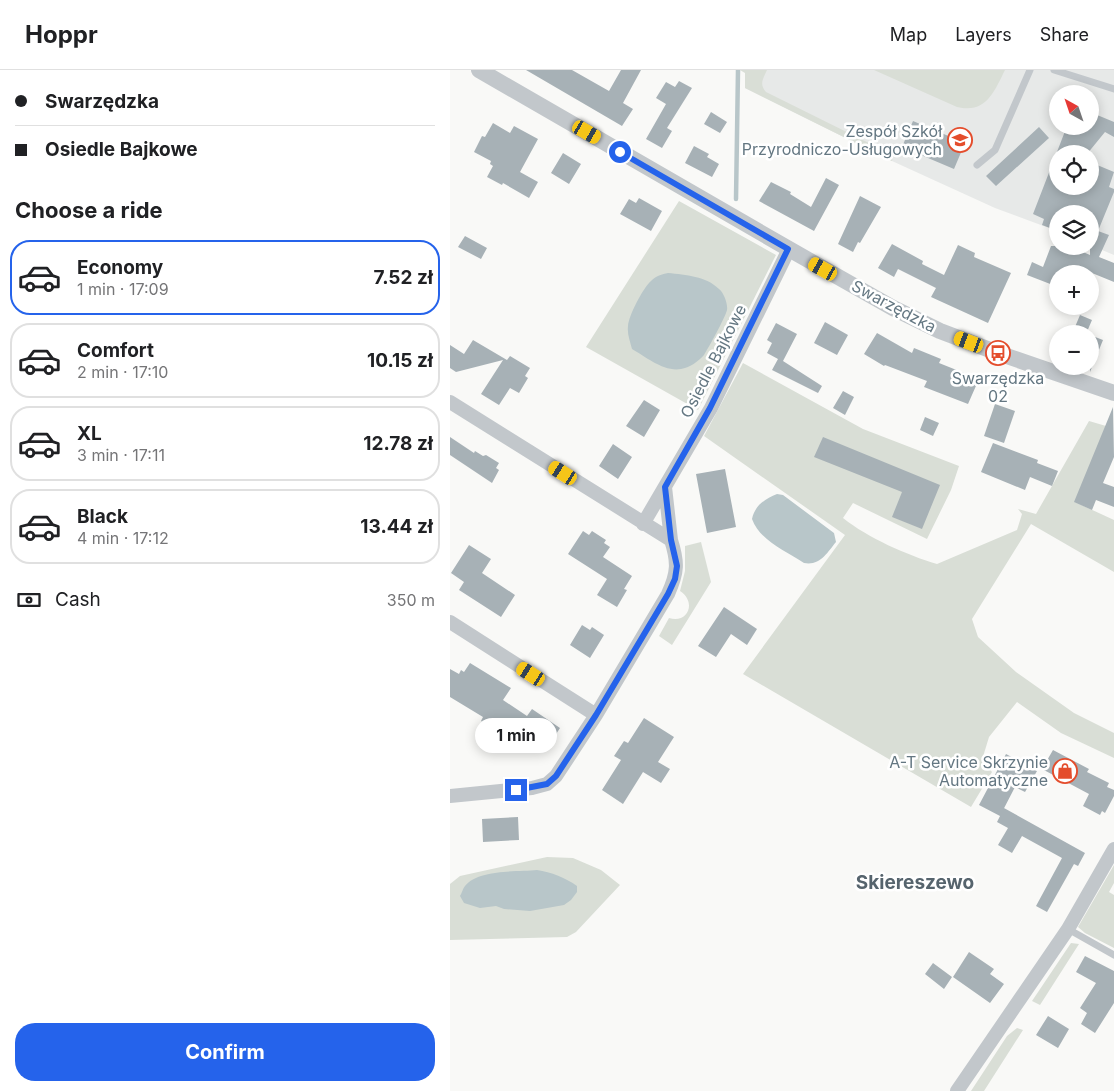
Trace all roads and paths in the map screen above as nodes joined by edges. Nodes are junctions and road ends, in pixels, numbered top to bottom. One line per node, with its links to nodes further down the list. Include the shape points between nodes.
1 (479, 70): 6 (street, Swarzędzka)
2 (1030, 70): 5 (lane, via 995,150)
3 (1054, 70): 4 (lane)
4 (1114, 89)
5 (977, 165)
6 (788, 249): 7 (street, Swarzędzka, via 940,331); 9 (street, Osiedle Bajkowe, via 710,408)
7 (1114, 393)
8 (450, 402): 10 (street)
9 (665, 487): 10 (street, Osiedle Bajkowe); 11 (street)
10 (644, 524): 11 (street)
11 (671, 540): 13 (street, via 677,566 675,579)
12 (450, 622): 13 (street)
13 (596, 715): 14 (street, via 556,776 547,784)
14 (450, 796)
15 (1114, 849): 16 (street)
16 (1068, 929): 17 (lane); 18 (street)
17 (1114, 955)
18 (957, 1091)

